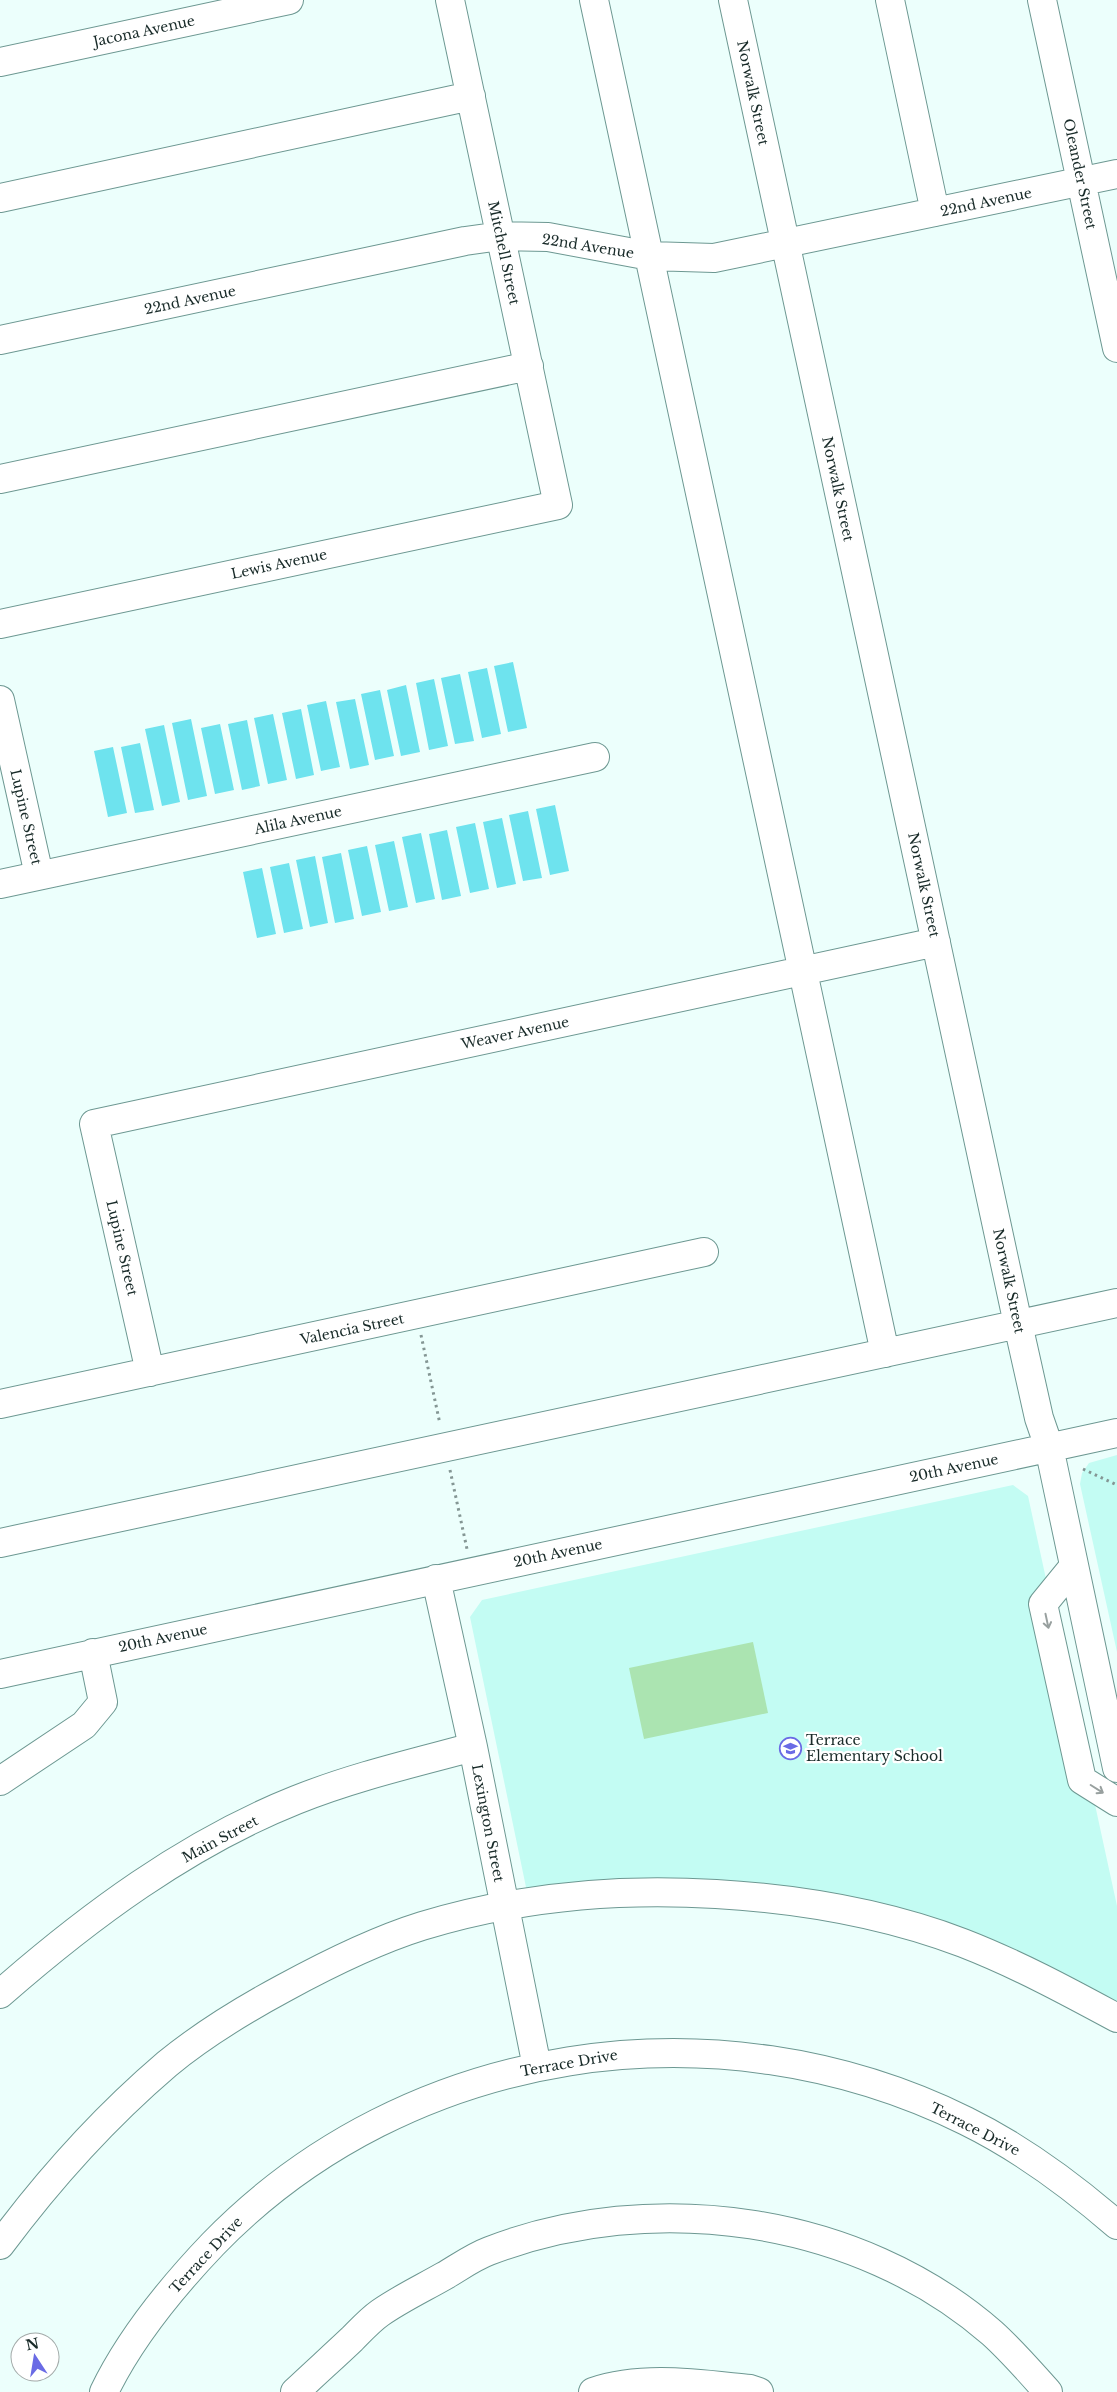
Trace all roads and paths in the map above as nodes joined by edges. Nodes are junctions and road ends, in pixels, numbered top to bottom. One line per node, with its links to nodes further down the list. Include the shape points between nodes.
1 (289, 0): 7 (street, Jacona Avenue)
2 (450, 0): 8 (street, Mitchell Street)
3 (594, 0): 15 (street)
4 (733, 0): 14 (street, Norwalk Street)
5 (890, 0): 12 (street)
6 (1042, 0): 10 (street, Oleander Street)
7 (0, 62)
8 (471, 96): 11 (street); 13 (street, Mitchell Street)
9 (1117, 174): 10 (street, 22nd Avenue)
10 (1081, 181): 12 (street, 22nd Avenue); 17 (street, Oleander Street)
11 (0, 198)
12 (935, 212): 14 (street, 22nd Avenue)
13 (501, 236): 15 (street, 22nd Avenue, via 548,238); 16 (street, 22nd Avenue); 18 (street, Mitchell Street)
14 (786, 244): 15 (street, 22nd Avenue, via 714,258); 26 (street, Norwalk Street)
15 (650, 256): 27 (street)
16 (0, 340)
17 (1117, 348)
18 (529, 366): 19 (street); 20 (street, Mitchell Street)
19 (0, 479)
20 (558, 505): 21 (street, Lewis Avenue)
21 (0, 624)
22 (0, 700): 24 (street, Lupine Street)
23 (595, 756): 24 (street, Alila Avenue)
24 (39, 876): 25 (street, Alila Avenue)
25 (0, 884)
26 (936, 942): 27 (street, Weaver Avenue); 31 (street, Norwalk Street)
27 (802, 971): 28 (street, Weaver Avenue); 32 (street)
28 (94, 1124): 33 (street, Lupine Street)
29 (704, 1252): 33 (street, Valencia Street)
30 (1117, 1303): 31 (street)
31 (1018, 1324): 32 (street); 36 (street, Norwalk Street, via 1039,1418)
32 (885, 1353): 39 (street)
33 (150, 1372): 34 (street, Valencia Street)
34 (0, 1404)
35 (1117, 1433): 36 (street, 20th Avenue)
36 (1049, 1447): 40 (street, Norwalk Street); 41 (street, 20th Avenue)
37 (1083, 1469): 38 (path)
38 (1117, 1485)
39 (0, 1543)
40 (1074, 1566): 44 (street, Norwalk Street); 48 (street, one-way to 48, via 1043,1604 1082,1780)
41 (436, 1579): 42 (street, 20th Avenue); 45 (street, Lexington Street)
42 (93, 1653): 43 (street, 20th Avenue); 47 (street, via 103,1702 84,1725)
43 (0, 1674)
44 (1114, 1741): 46 (street, Norwalk Street)
45 (473, 1747): 49 (street, Lexington Street); 50 (street, Main Street, via 384,1770 296,1800 208,1842 129,1892 54,1947)
46 (1117, 1768)
47 (0, 1781)
48 (1117, 1802)
49 (504, 1906): 51 (street, via 586,1895 657,1891 732,1894 822,1904 961,1942 1011,1963); 52 (street, Lexington Street); 54 (street, via 412,1930 329,1964 248,2008 169,2063 103,2125 49,2180)
50 (0, 1994)
51 (1117, 2018)
52 (536, 2067): 53 (street, Terrace Drive, via 609,2055 680,2052 749,2057 870,2082 935,2106 995,2136 1051,2172); 55 (street, Terrace Drive, via 460,2088 396,2113 362,2130 297,2171 240,2217 182,2276 117,2365)
53 (1117, 2225)
54 (0, 2245)
55 (104, 2392)
56 (295, 2392): 59 (street, via 378,2314 487,2251 578,2225 655,2217 758,2226 795,2233 873,2258 973,2318)
57 (593, 2392): 58 (street, via 611,2386 681,2382)
58 (759, 2392)
59 (1048, 2392)

